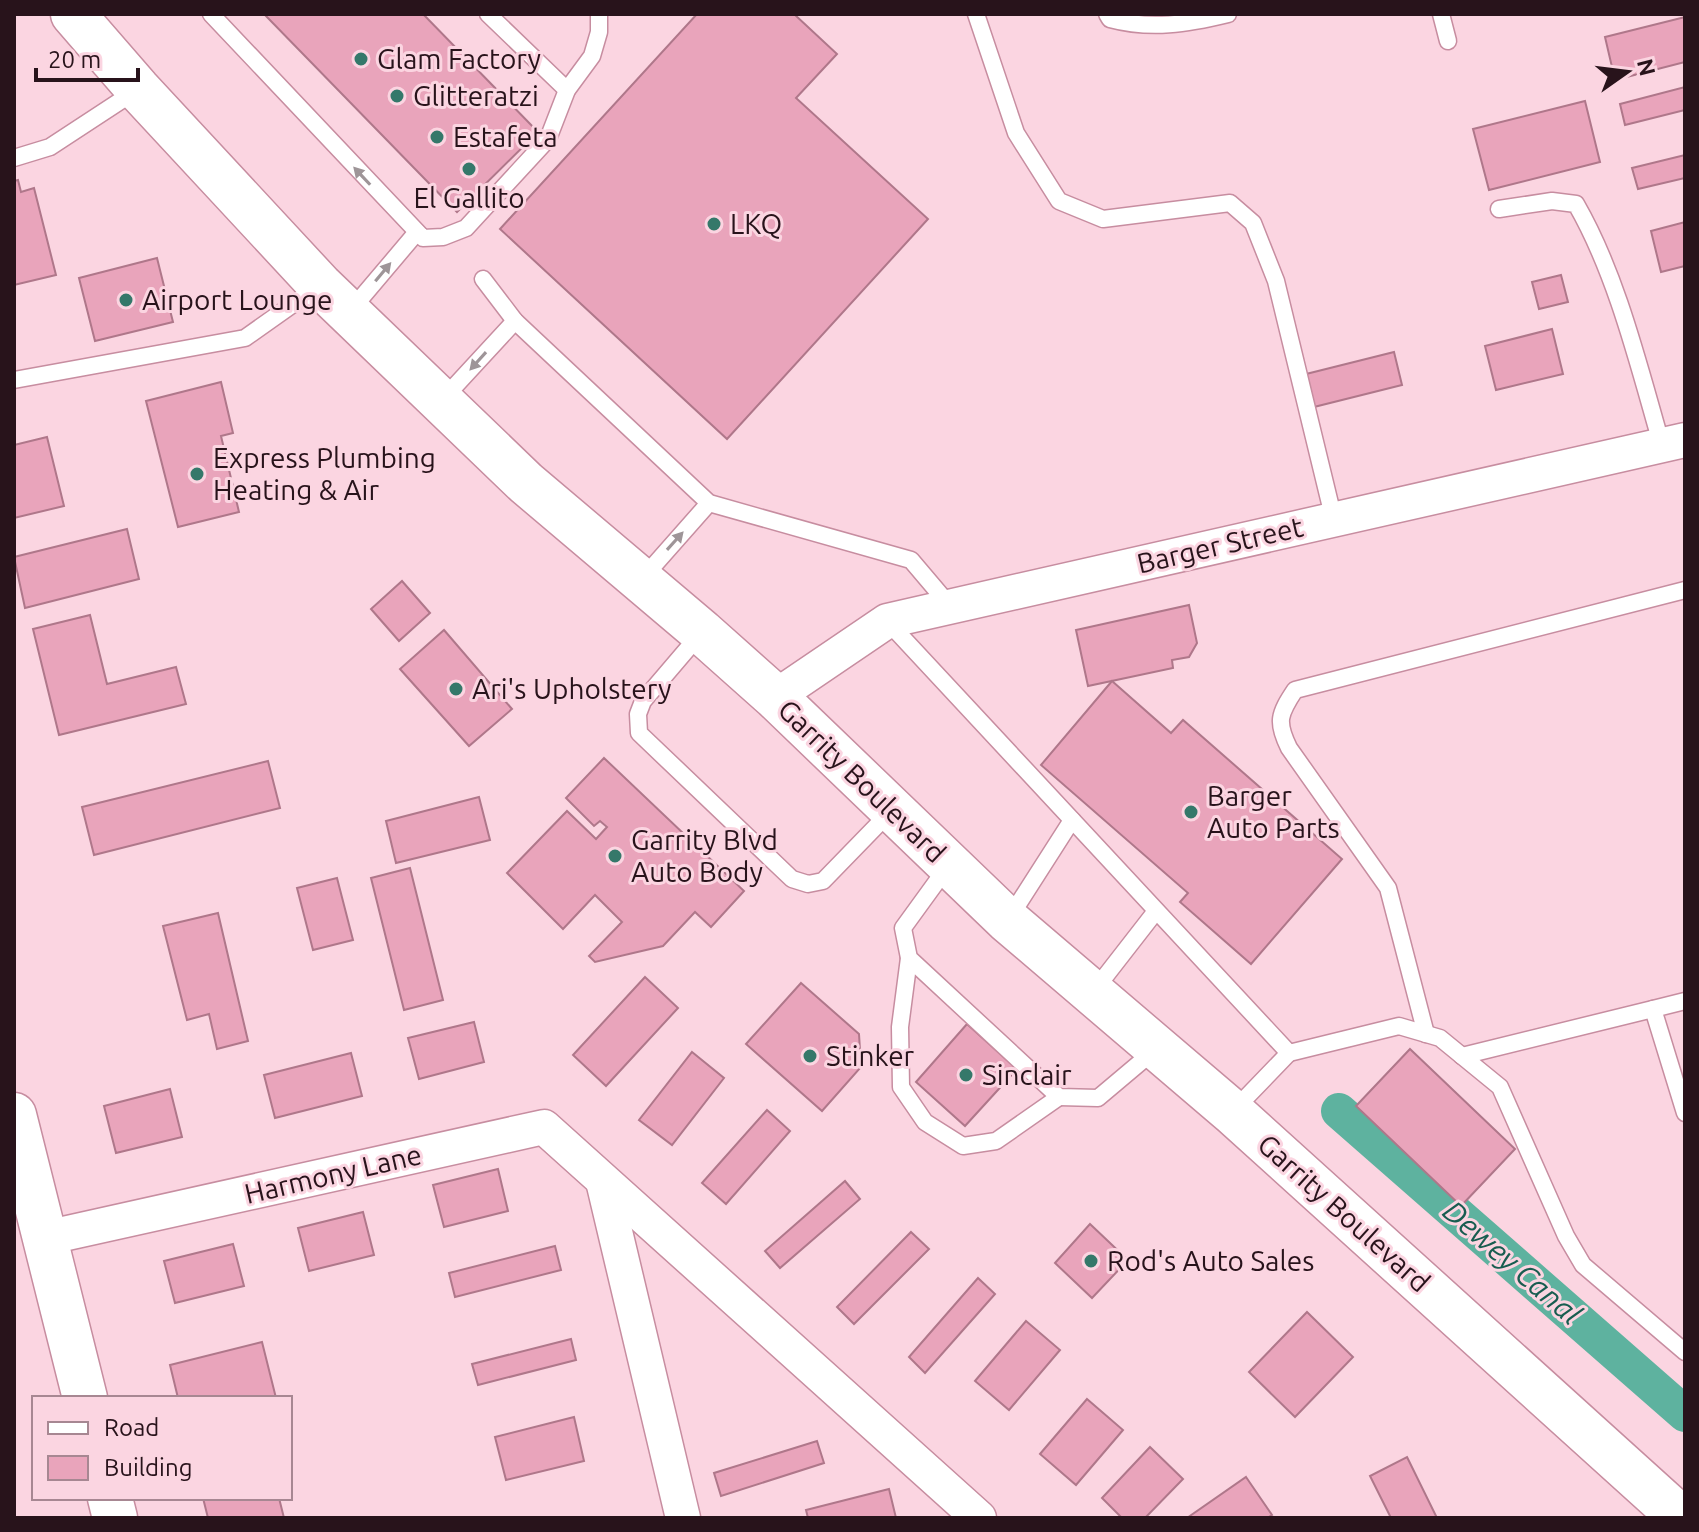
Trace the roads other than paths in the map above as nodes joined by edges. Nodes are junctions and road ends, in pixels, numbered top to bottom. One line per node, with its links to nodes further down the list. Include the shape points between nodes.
1 (73, 14): 10 (main road, Garrity Boulevard)
2 (211, 14): 14 (lane, one-way to 2)
3 (488, 14): 11 (lane)
4 (599, 14): 11 (lane, via 592,56)
5 (976, 14): 22 (lane, via 1016,133 1059,201 1103,219 1230,203 1253,223 1276,281)
6 (1107, 14): 7 (lane, via 1137,26)
7 (1228, 14)
8 (1441, 14): 9 (lane)
9 (1448, 41)
10 (138, 89): 12 (lane, via 50,147); 16 (main road, Garrity Boulevard)
11 (567, 90): 14 (lane, via 548,139 466,228 443,237 423,238)
12 (14, 158)
13 (1499, 209): 20 (lane, via 1552,201 1576,204 1594,235)
14 (417, 232): 16 (lane, one-way to 14)
15 (483, 279): 17 (lane)
16 (335, 299): 18 (lane, via 245,338); 19 (main road, Garrity Boulevard)
17 (515, 321): 19 (lane, one-way to 19); 21 (lane)
18 (14, 380)
19 (441, 401): 23 (main road, Garrity Boulevard, via 526,483)
20 (1673, 443): 22 (street, Barger Street)
21 (709, 503): 23 (lane, one-way to 21); 25 (lane, via 911,560)
22 (1334, 520): 25 (street, Barger Street)
23 (641, 580): 27 (main road, Garrity Boulevard)
24 (1685, 590): 38 (lane, via 1295,690 1282,709 1280,729 1289,748 1388,888)
25 (950, 606): 26 (street, Barger Street)
26 (887, 621): 28 (street, Barger Street); 30 (lane)
27 (702, 632): 28 (main road, Garrity Boulevard); 29 (lane, via 643,701 639,733 792,879 823,881)
28 (775, 697): 29 (main road, Garrity Boulevard)
29 (893, 809): 31 (main road, Garrity Boulevard)
30 (1072, 820): 32 (lane); 33 (lane)
31 (949, 865): 33 (main road, Garrity Boulevard); 34 (lane, via 903,928)
32 (1156, 911): 35 (lane); 40 (lane)
33 (1007, 920): 35 (main road, Garrity Boulevard)
34 (909, 958): 42 (lane); 42 (lane, via 900,1027 901,1087 925,1122 963,1146 996,1141)
35 (1093, 993): 39 (main road, Garrity Boulevard)
36 (1685, 1001): 37 (lane)
37 (1653, 1009): 41 (lane); 44 (lane)
38 (1426, 1034): 40 (lane, via 1399,1026); 41 (lane)
39 (1158, 1048): 42 (lane, via 1098,1098); 43 (main road, Garrity Boulevard)
40 (1289, 1053): 43 (lane)
41 (1462, 1056): 48 (lane, via 1500,1087 1583,1265)
42 (1059, 1097)
43 (1232, 1112): 52 (main road, Garrity Boulevard)
44 (1685, 1113)
45 (14, 1115): 47 (main road)
46 (603, 1181): 47 (street, Harmony Lane, via 544,1127); 50 (street); 51 (street, Harmony Lane)
47 (45, 1238): 49 (main road)
48 (1685, 1352)
49 (84, 1396)
50 (683, 1518)
51 (979, 1518)
52 (1681, 1518)

